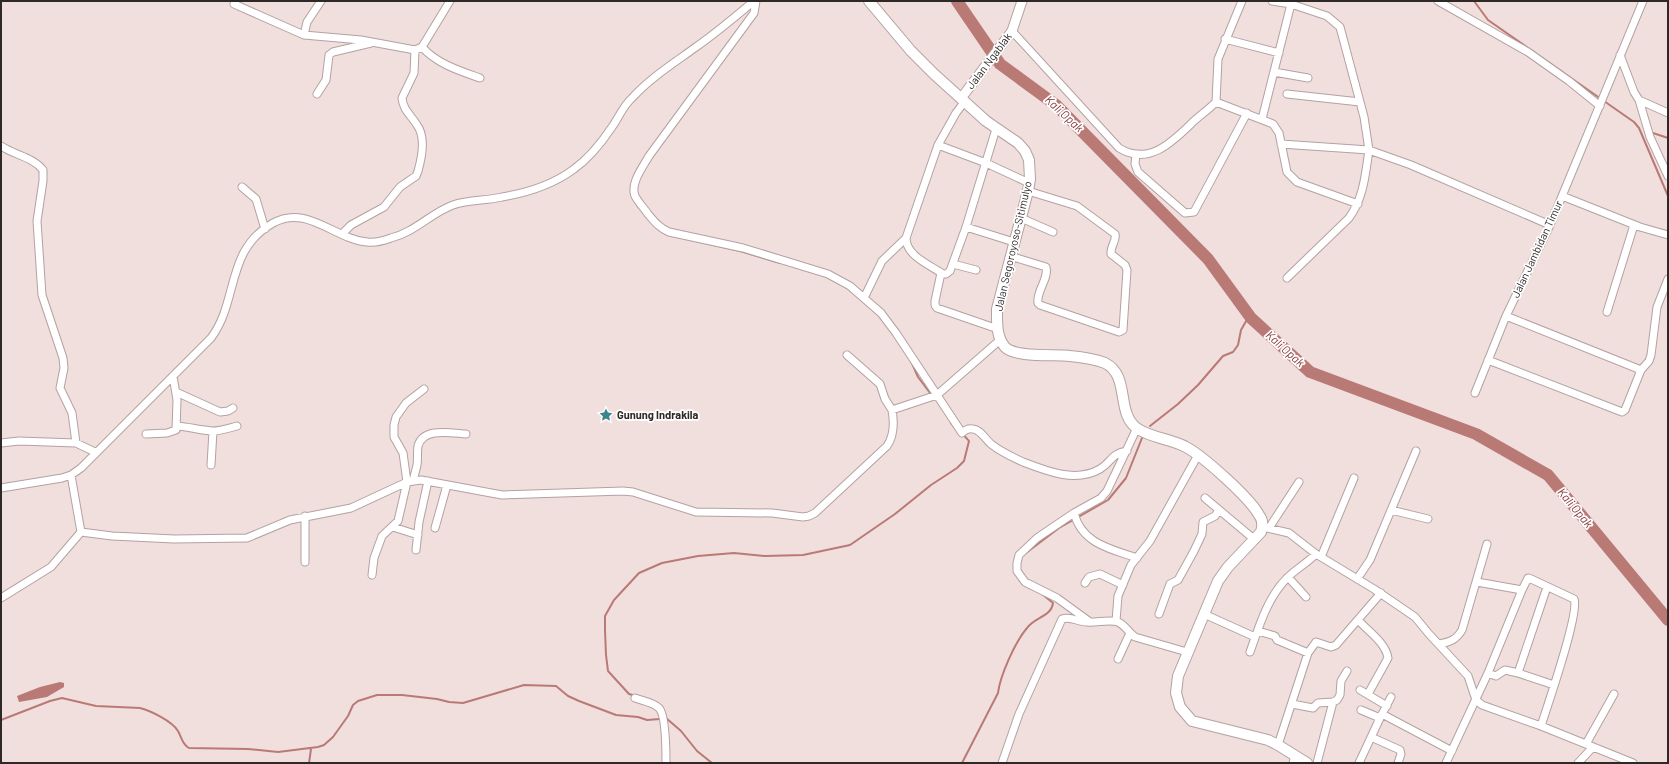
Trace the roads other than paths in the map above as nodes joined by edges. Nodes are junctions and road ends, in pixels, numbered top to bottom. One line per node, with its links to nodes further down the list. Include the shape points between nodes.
1 (321, 1): 13 (street, via 308,22)
2 (450, 1): 16 (street)
3 (755, 1): 50 (street, via 631,98 612,128 583,161 555,181 502,197 454,204 411,231 382,241 367,242); 60 (street, via 754,13 648,156 636,179 636,197 663,230 743,248 828,274 850,286)
4 (869, 1): 24 (main road, Jalan Segoroyoso-Sitimulyo, via 934,74)
5 (1022, 1): 12 (street, Jalan Ngablak)
6 (1242, 1): 14 (street)
7 (1272, 1): 11 (street)
8 (1438, 1): 26 (street, via 1528,52)
9 (1643, 1): 18 (street, Jalan Jambidan Timur)
10 (234, 4): 13 (street)
11 (1291, 4): 17 (street); 28 (street, via 1327,16 1340,27)
12 (1012, 31): 24 (street, Jalan Ngablak, via 980,72); 37 (street, via 1119,148)
13 (304, 35): 15 (street)
14 (1225, 39): 17 (street); 27 (street, via 1218,59)
15 (373, 42): 16 (street); 22 (street, via 333,52 329,56 326,80)
16 (419, 48): 20 (street, via 448,67); 50 (street, via 414,73 402,98 404,109 417,124 422,137 416,176 400,188 384,207 351,225)
17 (1279, 53): 19 (street)
18 (1620, 54): 25 (street); 26 (street, Jalan Jambidan Timur)
19 (1274, 72): 21 (street); 31 (street)
20 (480, 78)
21 (1308, 78)
22 (317, 94)
23 (1287, 94): 28 (street)
24 (964, 99): 32 (main road, Jalan Segoroyoso-Sitimulyo); 34 (street)
25 (1639, 100): 30 (street); 39 (street, via 1650,137)
26 (1602, 101): 42 (street, Jalan Jambidan Timur)
27 (1216, 102): 29 (street); 37 (street, via 1166,145 1149,153)
28 (1360, 102): 36 (street, via 1368,131)
29 (1247, 113): 31 (street); 37 (street, via 1194,212 1184,212 1138,172 1135,164)
30 (1668, 113)
31 (1262, 119): 33 (street, via 1277,128)
32 (996, 129): 38 (street); 40 (main road, Jalan Segoroyoso-Sitimulyo, via 1018,143 1025,151 1029,160)
33 (1281, 144): 36 (street); 43 (street, via 1285,166 1291,178)
34 (938, 145): 38 (street); 52 (street)
35 (1, 146): 82 (street, via 36,163 43,170 37,228 42,295 63,358 60,388 72,413)
36 (1369, 150): 43 (street, via 1362,195); 45 (street, via 1411,165)
37 (1136, 154)
38 (986, 163): 40 (street); 47 (street)
39 (1668, 176)
40 (1029, 187): 44 (main road, Jalan Segoroyoso-Sitimulyo); 54 (street, via 1077,206 1115,234 1111,254 1125,265 1127,270 1123,330 1119,332 1040,305 1038,297 1046,267)
41 (242, 188): 48 (street, via 256,199)
42 (1562, 196): 45 (street, Jalan Jambidan Timur); 46 (street)
43 (1358, 204): 58 (street, via 1349,218)
44 (1021, 218): 49 (street); 53 (main road, Jalan Segoroyoso-Sitimulyo)
45 (1550, 225): 62 (street, Jalan Jambidan Timur)
46 (1634, 225): 51 (street); 61 (street)
47 (966, 227): 53 (street); 55 (street)
48 (265, 229): 50 (street, via 274,222 296,216 308,218); 68 (street, via 248,247 237,265 218,329)
49 (1053, 232)
50 (342, 234)
51 (1668, 235)
52 (906, 238): 57 (street, via 910,252); 60 (street, via 882,261)
53 (1014, 242): 54 (main road, Jalan Segoroyoso-Sitimulyo)
54 (1010, 256): 63 (main road, Jalan Segoroyoso-Sitimulyo, via 997,309)
55 (953, 264): 56 (street); 57 (street, via 949,273)
56 (976, 270)
57 (941, 273): 63 (street, via 935,301 937,308)
58 (1287, 278)
59 (1668, 279): 67 (street, via 1656,312 1651,355)
60 (864, 298): 72 (street, via 881,313)
61 (1607, 312)
62 (1506, 316): 66 (street, Jalan Jambidan Timur); 67 (street)
63 (998, 329): 64 (main road, Jalan Segoroyoso-Sitimulyo)
64 (1000, 340): 72 (street); 77 (main road, via 1005,348 1012,352 1070,356 1112,368 1119,378 1127,415)
65 (847, 355): 74 (street, via 880,384)
66 (1488, 360): 67 (street, via 1620,413 1625,410); 71 (street, Jalan Jambidan Timur)
67 (1641, 370)
68 (173, 376): 70 (street); 85 (street)
69 (424, 389): 90 (street, via 401,407 394,425 394,437 403,453)
70 (176, 392): 73 (street, via 220,412); 75 (street)
71 (1475, 393)
72 (937, 395): 74 (street); 83 (street, via 962,433 972,428 1006,455 1053,473 1073,475 1099,470 1115,454)
73 (233, 408)
74 (892, 410): 93 (street, via 892,433 887,446 809,516 696,512 623,491 502,495)
75 (177, 426): 78 (street); 79 (street, via 172,432)
76 (237, 426): 78 (street)
77 (1137, 428): 83 (street); 86 (main road, via 1175,442)
78 (213, 431): 87 (street)
79 (146, 434)
80 (466, 434): 90 (street, via 440,432 423,437 418,445 417,465)
81 (1, 443): 82 (street)
82 (76, 443): 85 (street)
83 (1127, 451): 99 (street, via 1107,491)
84 (1416, 451): 97 (street)
85 (95, 452): 88 (street)
86 (1198, 455): 103 (main road, via 1254,508); 110 (street, via 1150,541)
87 (211, 465)
88 (71, 475): 94 (street); 104 (street)
89 (1354, 478): 109 (street)
90 (410, 481): 91 (street); 98 (street, via 356,506); 101 (street, via 400,516)
91 (428, 481): 93 (street); 105 (street)
92 (1299, 482): 103 (street)
93 (447, 485): 102 (street)
94 (1, 488)
95 (1205, 498): 96 (street)
96 (1219, 510): 106 (street); 123 (street, via 1215,516 1203,522 1198,544 1178,580 1170,584)
97 (1391, 510): 100 (street); 114 (street, via 1370,560)
98 (305, 516): 104 (street, via 255,536 240,539 151,538); 111 (street)
99 (1075, 517): 110 (street, via 1082,530 1094,542); 127 (street, via 1037,538 1024,550 1019,556 1017,571 1025,582 1056,598)
100 (1428, 519)
101 (393, 527): 105 (street); 112 (street, via 382,536 374,558)
102 (435, 528)
103 (1266, 528): 106 (main road); 109 (street, via 1289,533)
104 (81, 532): 121 (street, via 51,567)
105 (418, 535): 108 (street)
106 (1255, 540): 124 (main road, via 1224,572)
107 (1487, 544): 115 (street)
108 (416, 550)
109 (1318, 556): 113 (street); 114 (street)
110 (1137, 558): 117 (street, via 1131,565)
111 (305, 562)
112 (372, 575)
113 (1288, 577): 122 (street); 129 (street, via 1265,611)
114 (1357, 579): 120 (street)
115 (1477, 582): 119 (street); 130 (street, via 1458,637)
116 (1084, 583): 117 (street, via 1089,577 1100,574)
117 (1123, 585): 126 (street, via 1117,599)
118 (1547, 587): 119 (street, via 1528,578); 137 (street); 138 (street, via 1574,599 1576,603)
119 (1522, 590): 136 (street)
120 (1381, 593): 125 (street); 130 (street, via 1416,617)
121 (1, 598)
122 (1306, 598)
123 (1159, 614)
124 (1204, 614): 129 (street); 131 (main road)
125 (1358, 620): 133 (street, via 1334,646 1329,647 1316,642); 140 (street, via 1383,645 1388,658)
126 (1116, 621): 127 (street); 128 (street)
127 (1090, 622): 158 (street, via 1066,618 1059,622 1018,714)
128 (1130, 634): 131 (street); 134 (street)
129 (1257, 634): 132 (street); 133 (street, via 1275,636 1277,640)
130 (1439, 644): 144 (street, via 1468,676)
131 (1187, 652): 153 (main road, via 1178,676 1176,693 1180,707 1187,717 1199,724 1252,736)
132 (1250, 652)
133 (1308, 653): 146 (street)
134 (1118, 659)
135 (1347, 671): 145 (street, via 1341,681 1340,695)
136 (1488, 673): 137 (street, via 1498,676 1505,670); 144 (street)
137 (1518, 673): 138 (street)
138 (1554, 685): 150 (street)
139 (1360, 690): 140 (street)
140 (1368, 694): 147 (street)
141 (1614, 694): 152 (street)
142 (635, 698): 157 (street, via 655,704 660,709 663,717)
143 (1392, 698): 147 (street)
144 (1476, 700): 150 (street, via 1482,705); 155 (street)
145 (1333, 702): 146 (street, via 1318,703 1313,708); 160 (street)
146 (1292, 704): 153 (street)
147 (1387, 706): 149 (street)
148 (1361, 710): 149 (street)
149 (1381, 716): 151 (street); 155 (street)
150 (1541, 726): 152 (street)
151 (1371, 737): 161 (street); 162 (street, via 1400,750 1402,754)
152 (1586, 744): 154 (street)
153 (1278, 745): 156 (main road)
154 (1593, 747): 164 (street); 165 (street)
155 (1452, 751): 163 (street)
156 (1294, 759): 159 (main road)
157 (666, 763)
158 (1002, 763)
159 (1307, 763)
160 (1317, 763)
161 (1359, 763)
162 (1398, 763)
163 (1446, 763)
164 (1578, 763)
165 (1633, 763)

